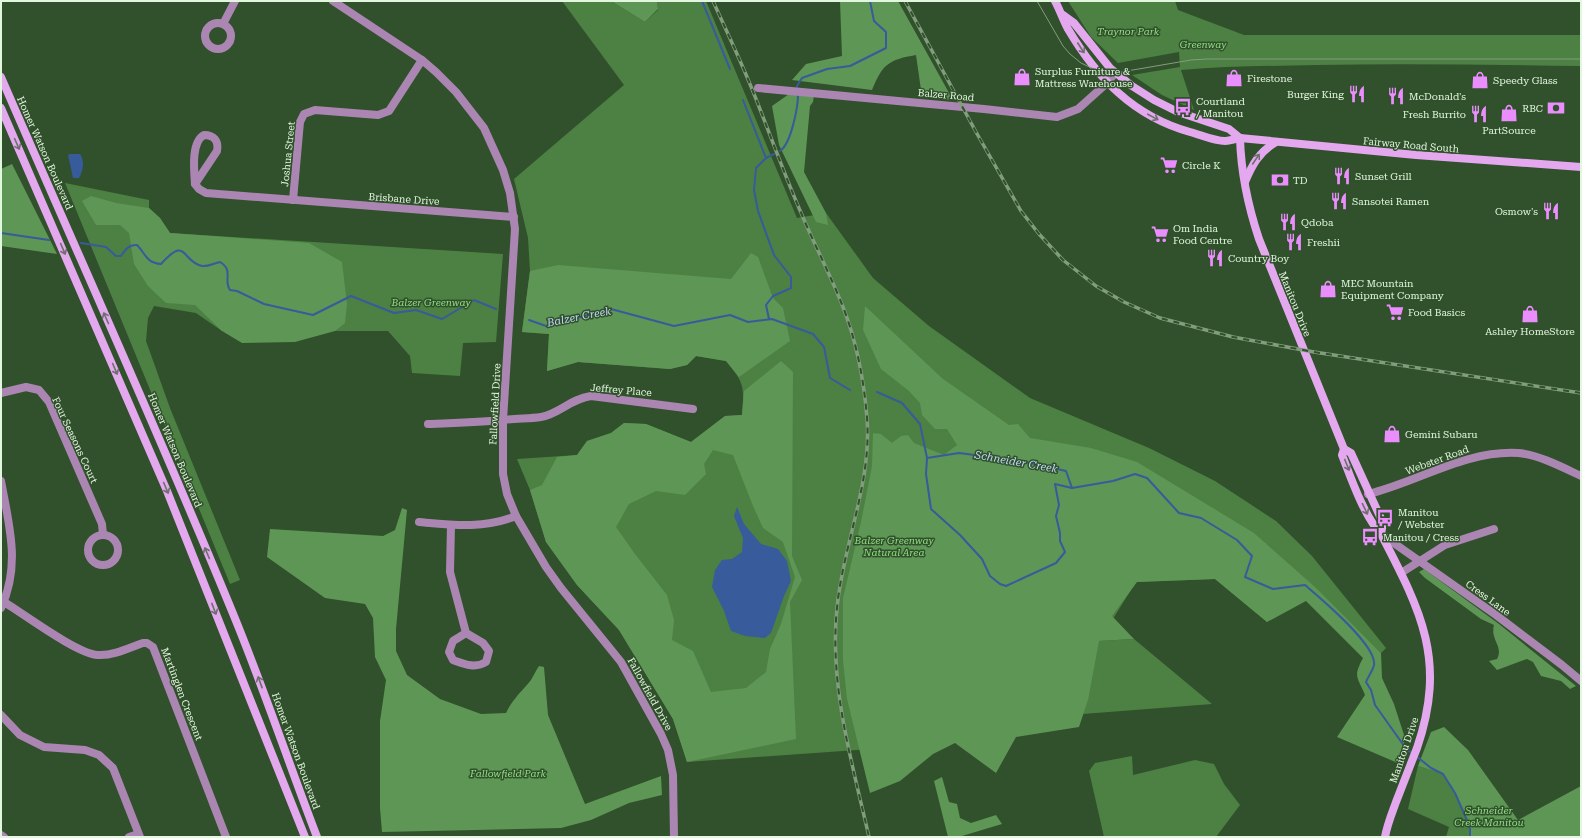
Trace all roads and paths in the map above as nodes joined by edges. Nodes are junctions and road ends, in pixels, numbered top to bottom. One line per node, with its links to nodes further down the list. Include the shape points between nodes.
1 (235, 1): 5 (street)
2 (333, 1): 6 (street, Fallowfield Drive)
3 (1055, 1): 4 (main road)
4 (1062, 14): 7 (main road, via 1074,23); 9 (main road, one-way to 9, via 1067,27 1091,64)
5 (224, 24)
6 (422, 60): 17 (street, Joshua Street, via 389,111 384,114 315,110 304,114 300,122); 18 (street, Fallowfield Drive, via 456,92 484,128 503,170)
7 (1115, 73): 9 (street, Balzer Road); 12 (main road, via 1154,100 1178,112 1228,129)
8 (1, 77): 46 (main road, Homer Watson Boulevard, one-way to 8, via 233,614)
9 (1107, 83): 10 (street, Balzer Road, via 1078,109 1057,117); 12 (main road, one-way to 12, via 1129,103 1178,129 1225,141)
10 (758, 88)
11 (1, 108): 45 (main road, one-way to 45, via 167,491)
12 (1240, 138): 13 (main road, Fairway Road South); 15 (main road, Manitou Drive)
13 (1276, 142): 14 (main road, Fairway Road South); 15 (main road, one-way to 13, via 1255,160 1263,150)
14 (1581, 167)
15 (1244, 183): 23 (main road, Manitou Drive, via 1261,245)
16 (196, 184): 16 (street, via 217,151 217,141 209,135 199,137 196,142); 17 (street, Brisbane Drive, via 206,193)
17 (294, 200): 18 (street, Brisbane Drive)
18 (514, 217): 21 (street, Fallowfield Drive, via 514,264)
19 (1, 393): 32 (street, Four Seasons Court, via 26,387 39,390 49,402 102,524)
20 (693, 409): 21 (street, Jeffrey Place, via 591,396 575,400 546,416)
21 (503, 420): 22 (street, Jeffrey Place); 27 (street, Fallowfield Drive, via 503,474 507,494)
22 (428, 424)
23 (1344, 449): 26 (main road, Manitou Drive, via 1351,453); 31 (main road, Manitou Drive, one-way to 31, via 1342,455 1359,496 1374,527)
24 (1581, 476): 26 (street, Webster Road, via 1519,452 1483,454)
25 (1, 481): 35 (street, via 12,539 10,577)
26 (1368, 494): 31 (main road, Manitou Drive, via 1383,523)
27 (516, 516): 29 (street, via 488,525); 47 (street, Fallowfield Drive, via 561,588 621,662 661,734 668,750 673,775)
28 (419, 522): 29 (street)
29 (451, 525): 36 (street, via 450,572)
30 (1494, 529): 33 (street, via 1445,545)
31 (1381, 534): 33 (street, Cress Lane); 34 (main road, Manitou Drive)
32 (103, 535)
33 (1420, 560): 34 (street); 37 (street, Cress Lane)
34 (1400, 573): 41 (main road, Manitou Drive, via 1423,624 1429,651 1430,690 1423,730)
35 (2, 605): 44 (street, Martinglen Crescent, via 80,650 98,655 143,643 153,647)
36 (466, 633): 36 (street, via 483,643 489,651 486,662 481,665 453,660 449,652 453,641)
37 (1581, 681)
38 (1, 715): 40 (street, via 20,735 44,747 85,750 99,755 113,768)
39 (1, 835): 42 (street)
40 (139, 835): 43 (street)
41 (1384, 836)
42 (4, 837)
43 (129, 837)
44 (226, 837)
45 (305, 837)
46 (317, 837)
47 (674, 837)

